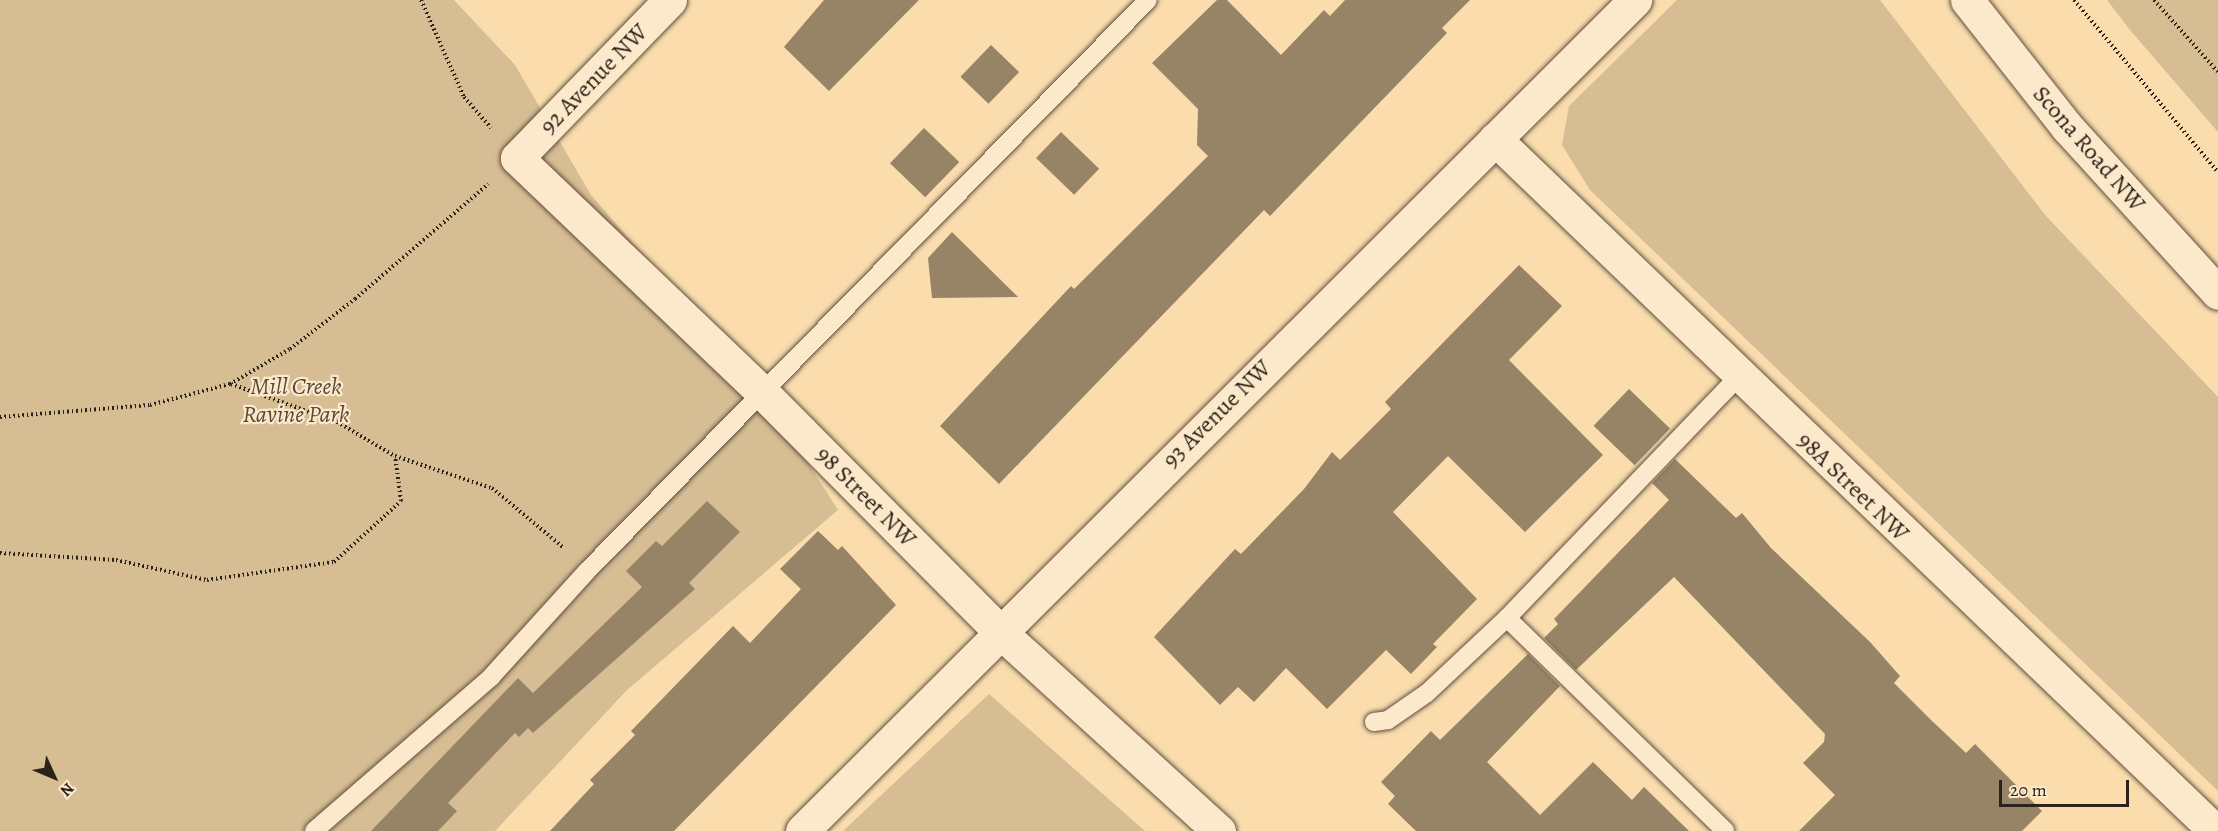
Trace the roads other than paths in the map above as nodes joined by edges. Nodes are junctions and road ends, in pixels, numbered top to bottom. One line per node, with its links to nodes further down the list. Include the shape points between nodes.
1 (670, 0): 6 (street, 92 Avenue NW)
2 (1148, 0): 9 (lane)
3 (1635, 0): 5 (street, 93 Avenue NW)
4 (1967, 0): 7 (street, Scona Road NW, via 2067,127)
5 (1495, 139): 8 (street, 98A Street NW); 11 (street, 93 Avenue NW)
6 (517, 158): 9 (street, 98 Street NW)
7 (2218, 293)
8 (1738, 377): 10 (lane); 17 (street, 98A Street NW)
9 (764, 394): 11 (street, 98 Street NW); 13 (lane, via 587,571 491,676)
10 (1507, 618): 12 (lane, via 1427,693 1388,720); 16 (lane)
11 (999, 630): 14 (street, 93 Avenue NW); 15 (street, 98 Street NW)
12 (1374, 722)
13 (314, 831)
14 (802, 831)
15 (1219, 831)
16 (1725, 831)
17 (2215, 831)

